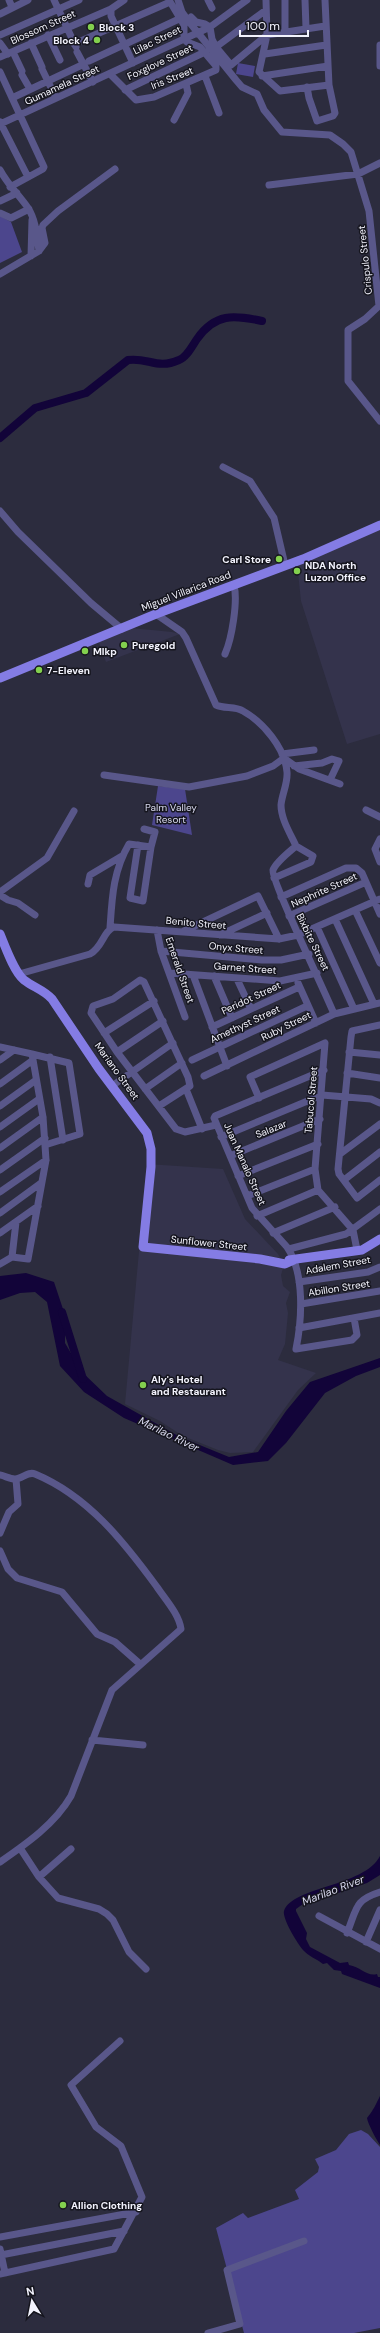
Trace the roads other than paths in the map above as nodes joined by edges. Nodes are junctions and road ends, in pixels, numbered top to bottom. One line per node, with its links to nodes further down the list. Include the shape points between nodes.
1 (9, 0): 14 (street)
2 (28, 0): 14 (street)
3 (54, 0): 15 (street)
4 (79, 0): 15 (street)
5 (124, 0): 17 (street, Blossom Street)
6 (178, 0): 31 (street, Crispulo Street)
7 (208, 0): 16 (street)
8 (246, 0): 25 (street, Lilac Street)
9 (266, 0): 18 (street)
10 (285, 0): 27 (street)
11 (305, 0): 26 (street)
12 (325, 0): 23 (street)
13 (169, 1): 21 (street); 22 (street)
14 (12, 8): 19 (street)
15 (58, 8): 24 (street); 28 (street)
16 (212, 8)
17 (111, 9): 22 (street); 24 (street, Blossom Street)
18 (266, 10): 30 (street); 37 (street)
19 (0, 14)
20 (191, 17): 25 (street, via 196,22)
21 (179, 19): 31 (street); 35 (street)
22 (116, 26): 35 (street); 38 (street)
23 (325, 26): 26 (street); 34 (street)
24 (67, 27): 29 (street, Blossom Street); 38 (street)
25 (210, 27): 31 (street, Lilac Street); 37 (street)
26 (306, 28): 27 (street)
27 (285, 31): 30 (street)
28 (0, 35)
29 (48, 35): 33 (street, Blossom Street); 47 (street)
30 (267, 35): 37 (street, via 231,65); 41 (street)
31 (190, 36): 39 (street, via 187,42); 43 (street, Lilac Street); 67 (street, Crispulo Street, via 242,87 257,94 264,110 282,132 330,136 351,152)
32 (0, 43): 40 (street)
33 (31, 43): 40 (street, Blossom Street); 51 (street)
34 (326, 44): 41 (street); 44 (street)
35 (125, 45): 42 (street); 43 (street)
36 (380, 45): 45 (street)
37 (216, 47)
38 (76, 48): 42 (street)
39 (205, 52): 50 (street, Iris Street, via 216,66 216,70); 57 (street, Foxglove Street)
40 (6, 54): 56 (street, via 22,73)
41 (265, 54): 49 (street)
42 (86, 62): 47 (street); 52 (street)
43 (133, 63): 48 (street, Gumamela Street)
44 (328, 66): 49 (street); 54 (street)
45 (380, 66)
46 (0, 72): 58 (street)
47 (66, 72): 51 (street)
48 (110, 74): 52 (street, Gumamela Street); 57 (street)
49 (261, 74): 55 (street, via 280,91)
50 (205, 76): 53 (street, Iris Street); 60 (street)
51 (48, 80): 56 (street); 59 (street)
52 (93, 82): 59 (street, Gumamela Street)
53 (186, 84): 57 (street, Iris Street, via 154,97 134,100); 62 (street, via 188,93)
54 (328, 85): 55 (street); 55 (street, via 335,113 321,121 317,121)
55 (307, 88)
56 (30, 89): 58 (street)
57 (125, 90)
58 (12, 98): 61 (street)
59 (56, 98): 61 (street, Gumamela Street)
60 (219, 112)
61 (20, 115): 63 (street, Gumamela Street); 68 (street, via 44,167)
62 (174, 120)
63 (0, 124): 68 (street)
64 (380, 163): 67 (street)
65 (115, 169): 76 (street, via 43,225 45,243)
66 (1, 174): 70 (street)
67 (358, 174): 69 (street); 79 (street, Crispulo Street, via 369,211)
68 (28, 177): 70 (street)
69 (269, 185)
70 (10, 187): 71 (street)
71 (16, 193): 72 (street); 73 (street)
72 (0, 201)
73 (28, 209): 74 (street, via 11,218); 75 (street)
74 (0, 213)
75 (32, 216): 76 (street); 77 (street)
76 (39, 251): 77 (street)
77 (31, 256): 78 (street)
78 (0, 274)
79 (379, 286): 80 (street, Crispulo Street, via 378,308 348,330 348,377 350,386)
80 (380, 421)
81 (223, 467): 84 (street, via 250,481 274,518)
82 (0, 511): 87 (street, via 91,603)
83 (380, 525): 84 (main road, Miguel Villarica Road)
84 (285, 565): 85 (main road, Miguel Villarica Road)
85 (234, 585): 86 (main road, Miguel Villarica Road); 88 (street, via 237,598 229,645)
86 (156, 614): 87 (main road, Miguel Villarica Road); 91 (street, via 182,632 186,638 216,705 242,710 253,718 270,735)
87 (122, 629): 89 (main road, Miguel Villarica Road)
88 (225, 654)
89 (0, 678)
90 (314, 750): 91 (street)
91 (283, 756): 92 (street); 93 (street, via 273,766 255,774 190,787); 102 (street, via 287,772 281,805 282,814)
92 (294, 766): 94 (street); 94 (street, via 322,763 332,759 339,761)
93 (104, 775)
94 (330, 780): 95 (street)
95 (340, 784)
96 (366, 810): 98 (street)
97 (74, 811): 109 (street, via 47,858)
98 (380, 817)
99 (144, 828): 103 (street, via 155,832)
100 (380, 839): 105 (street, via 375,849)
101 (138, 845): 103 (street); 103 (street, via 130,898 143,900); 104 (street, via 129,844)
102 (296, 846): 106 (street, via 274,868); 106 (street, via 312,854 313,861)
103 (151, 847)
104 (122, 856): 108 (street, via 90,875); 120 (street, via 112,888)
105 (380, 862)
106 (274, 878): 111 (street, Bixbite Street)
107 (366, 882): 111 (street, via 360,870 346,868); 112 (street); 117 (street, Nephrite Street)
108 (88, 884)
109 (0, 892)
110 (0, 895): 116 (street, via 18,902)
111 (281, 897): 117 (street, Bixbite Street)
112 (377, 900): 113 (street, Benito Street); 115 (street)
113 (355, 910): 118 (street, Benito Street); 129 (street)
114 (267, 912): 122 (street, via 258,896); 124 (street); 126 (street)
115 (380, 914)
116 (35, 915)
117 (289, 916): 125 (street, Bixbite Street)
118 (335, 919): 119 (street, Benito Street); 139 (street)
119 (317, 927): 125 (street, Benito Street); 142 (street)
120 (110, 928): 121 (street, Benito Street, via 118,926); 132 (street, via 98,950)
121 (157, 930): 122 (street, Benito Street); 127 (street, Emerald Street)
122 (182, 931): 124 (street, Benito Street)
123 (0, 934): 132 (main road, Mariano Street)
124 (220, 935): 126 (street, Benito Street)
125 (298, 935): 126 (street, Benito Street); 128 (street, Bixbite Street)
126 (279, 938)
127 (161, 951): 128 (street, Onyx Street, via 262,960 281,960); 130 (street, Emerald Street)
128 (308, 954): 131 (street, Bixbite Street)
129 (380, 964)
130 (170, 973): 133 (street, Garnet Street); 144 (street, Emerald Street)
131 (317, 973): 136 (street, Garnet Street); 143 (street, Bixbite Street)
132 (19, 974): 173 (main road, Mariano Street, via 52,999)
133 (193, 975): 134 (street, Garnet Street); 149 (street)
134 (214, 976): 135 (street, Garnet Street); 145 (street)
135 (237, 979): 136 (street, Garnet Street); 141 (street)
136 (297, 979): 137 (street)
137 (299, 987): 140 (street); 141 (street, Peridot Street)
138 (154, 1001): 146 (street); 152 (street); 152 (street, via 144,982 140,980 113,998 93,1006 90,1013)
139 (377, 1003): 142 (street, Ruby Street)
140 (307, 1006): 147 (street); 155 (street, Amethyst Street)
141 (251, 1009): 145 (street, Peridot Street)
142 (354, 1009): 143 (street, Ruby Street)
143 (334, 1014): 147 (street, Ruby Street)
144 (185, 1017)
145 (232, 1018): 149 (street, Peridot Street)
146 (163, 1021): 153 (street); 157 (street)
147 (316, 1023): 165 (street, Ruby Street)
148 (380, 1025): 150 (street)
149 (212, 1028): 155 (street)
150 (371, 1028): 151 (street); 158 (street, via 352,1032)
151 (380, 1031)
152 (104, 1033): 157 (street)
153 (173, 1042): 164 (street); 167 (street)
154 (0, 1047): 156 (street)
155 (219, 1047): 163 (street, Amethyst Street); 165 (street)
156 (14, 1050): 160 (street); 162 (street)
157 (117, 1052): 167 (street)
158 (349, 1052): 159 (street); 168 (street)
159 (380, 1055)
160 (33, 1057): 161 (street); 171 (street); 172 (street)
161 (50, 1057): 190 (street); 190 (street, via 69,1063 80,1134)
162 (0, 1060)
163 (192, 1060)
164 (182, 1063): 174 (street); 175 (street, via 190,1086)
165 (227, 1066): 169 (street, Ruby Street)
166 (324, 1070): 176 (street, Tabucol Street); 178 (street); 178 (street, Tabucol Street, via 325,1043 250,1077)
167 (132, 1071): 173 (street); 174 (street)
168 (347, 1073): 170 (street); 177 (street)
169 (204, 1076)
170 (380, 1078)
171 (36, 1080): 179 (street); 181 (street)
172 (0, 1084)
173 (112, 1086): 217 (main road, Mariano Street, via 144,1126 150,1142 151,1167)
174 (145, 1089): 182 (street)
175 (186, 1089): 182 (street); 188 (street)
176 (322, 1095): 177 (street); 184 (street, Tabucol Street); 189 (street)
177 (344, 1096): 180 (street, via 372,1099); 195 (street)
178 (259, 1098): 186 (street, Juan Manalo Street, via 214,1117)
179 (39, 1099): 183 (street); 187 (street)
180 (380, 1103)
181 (0, 1106)
182 (159, 1106): 188 (street, via 179,1131)
183 (43, 1117): 191 (street); 193 (street)
184 (320, 1119): 192 (street, Tabucol Street); 196 (street, Salazar)
185 (380, 1124): 195 (street)
186 (216, 1125): 188 (street); 189 (street, Juan Manalo Street)
187 (0, 1127)
188 (202, 1129)
189 (221, 1137): 196 (street, Juan Manalo Street)
190 (63, 1140): 191 (street)
191 (45, 1141): 197 (street); 199 (street)
192 (318, 1144): 198 (street, Tabucol Street); 200 (street)
193 (0, 1148)
194 (380, 1152): 201 (street)
195 (340, 1154): 201 (street, via 338,1169)
196 (230, 1156): 200 (street, Juan Manalo Street)
197 (46, 1160): 203 (street); 205 (street)
198 (315, 1169): 204 (street, Tabucol Street); 206 (street)
199 (0, 1170)
200 (238, 1176): 206 (street, Juan Manalo Street)
201 (344, 1180): 202 (street, via 357,1198)
202 (380, 1180)
203 (41, 1183): 207 (street); 210 (street)
204 (318, 1190): 208 (street); 211 (street)
205 (0, 1192)
206 (246, 1196): 211 (street, Juan Manalo Street)
207 (38, 1206): 212 (street); 220 (street, via 28,1259)
208 (335, 1208): 213 (street); 215 (street)
209 (380, 1209): 213 (street)
210 (0, 1213)
211 (258, 1216): 215 (street, Juan Manalo Street)
212 (16, 1222): 214 (street); 220 (street)
213 (353, 1230): 218 (street); 219 (street)
214 (0, 1233)
215 (273, 1233): 218 (street, Juan Manalo Street)
216 (380, 1239): 219 (main road, Sunflower Street, via 366,1248)
217 (143, 1247): 221 (main road, Sunflower Street, via 274,1261)
218 (289, 1249): 221 (street, Juan Manalo Street)
219 (357, 1250): 221 (main road, Sunflower Street)
220 (12, 1257): 222 (street)
221 (293, 1260): 224 (street, Juan Manalo Street)
222 (0, 1264)
223 (380, 1267): 224 (street, Adalem Street, via 368,1272)
224 (299, 1282): 226 (street, Juan Manalo Street)
225 (380, 1291): 226 (street, Abillon Street)
226 (301, 1304): 229 (street, Juan Manalo Street)
227 (380, 1313): 228 (street)
228 (354, 1318): 229 (street); 229 (street, Juan Manalo Street, via 357,1335 352,1340 296,1349)
229 (299, 1328)
230 (0, 1475): 231 (street)
231 (16, 1479): 232 (street, via 18,1504 9,1512); 234 (street, via 35,1474 82,1502 129,1549 168,1602 181,1629)
232 (0, 1533)
233 (0, 1551): 234 (street, via 8,1569 17,1578 62,1592 97,1634 115,1642)
234 (140, 1664): 235 (street, via 112,1690)
235 (92, 1740): 236 (street); 237 (street, via 72,1796 64,1809)
236 (143, 1745)
237 (20, 1848): 239 (street); 240 (street)
238 (71, 1849): 240 (street)
239 (0, 1862)
240 (39, 1877): 247 (street, via 60,1899 99,1909 107,1914 113,1920 129,1952)
241 (380, 1892): 244 (street, via 362,1898)
242 (380, 1910): 245 (street)
243 (319, 1916): 244 (street)
244 (347, 1932): 245 (street)
245 (366, 1942): 246 (street)
246 (380, 1949)
247 (146, 1969)
248 (120, 2041): 249 (street, via 71,2086 96,2127 121,2146 142,2197)
249 (136, 2212): 250 (street); 251 (street)
250 (124, 2231): 253 (street); 254 (street, via 114,2249)
251 (0, 2237)
252 (304, 2241): 255 (street, via 227,2270 240,2324)
253 (1, 2252): 254 (street)
254 (3, 2274)
255 (208, 2333)

